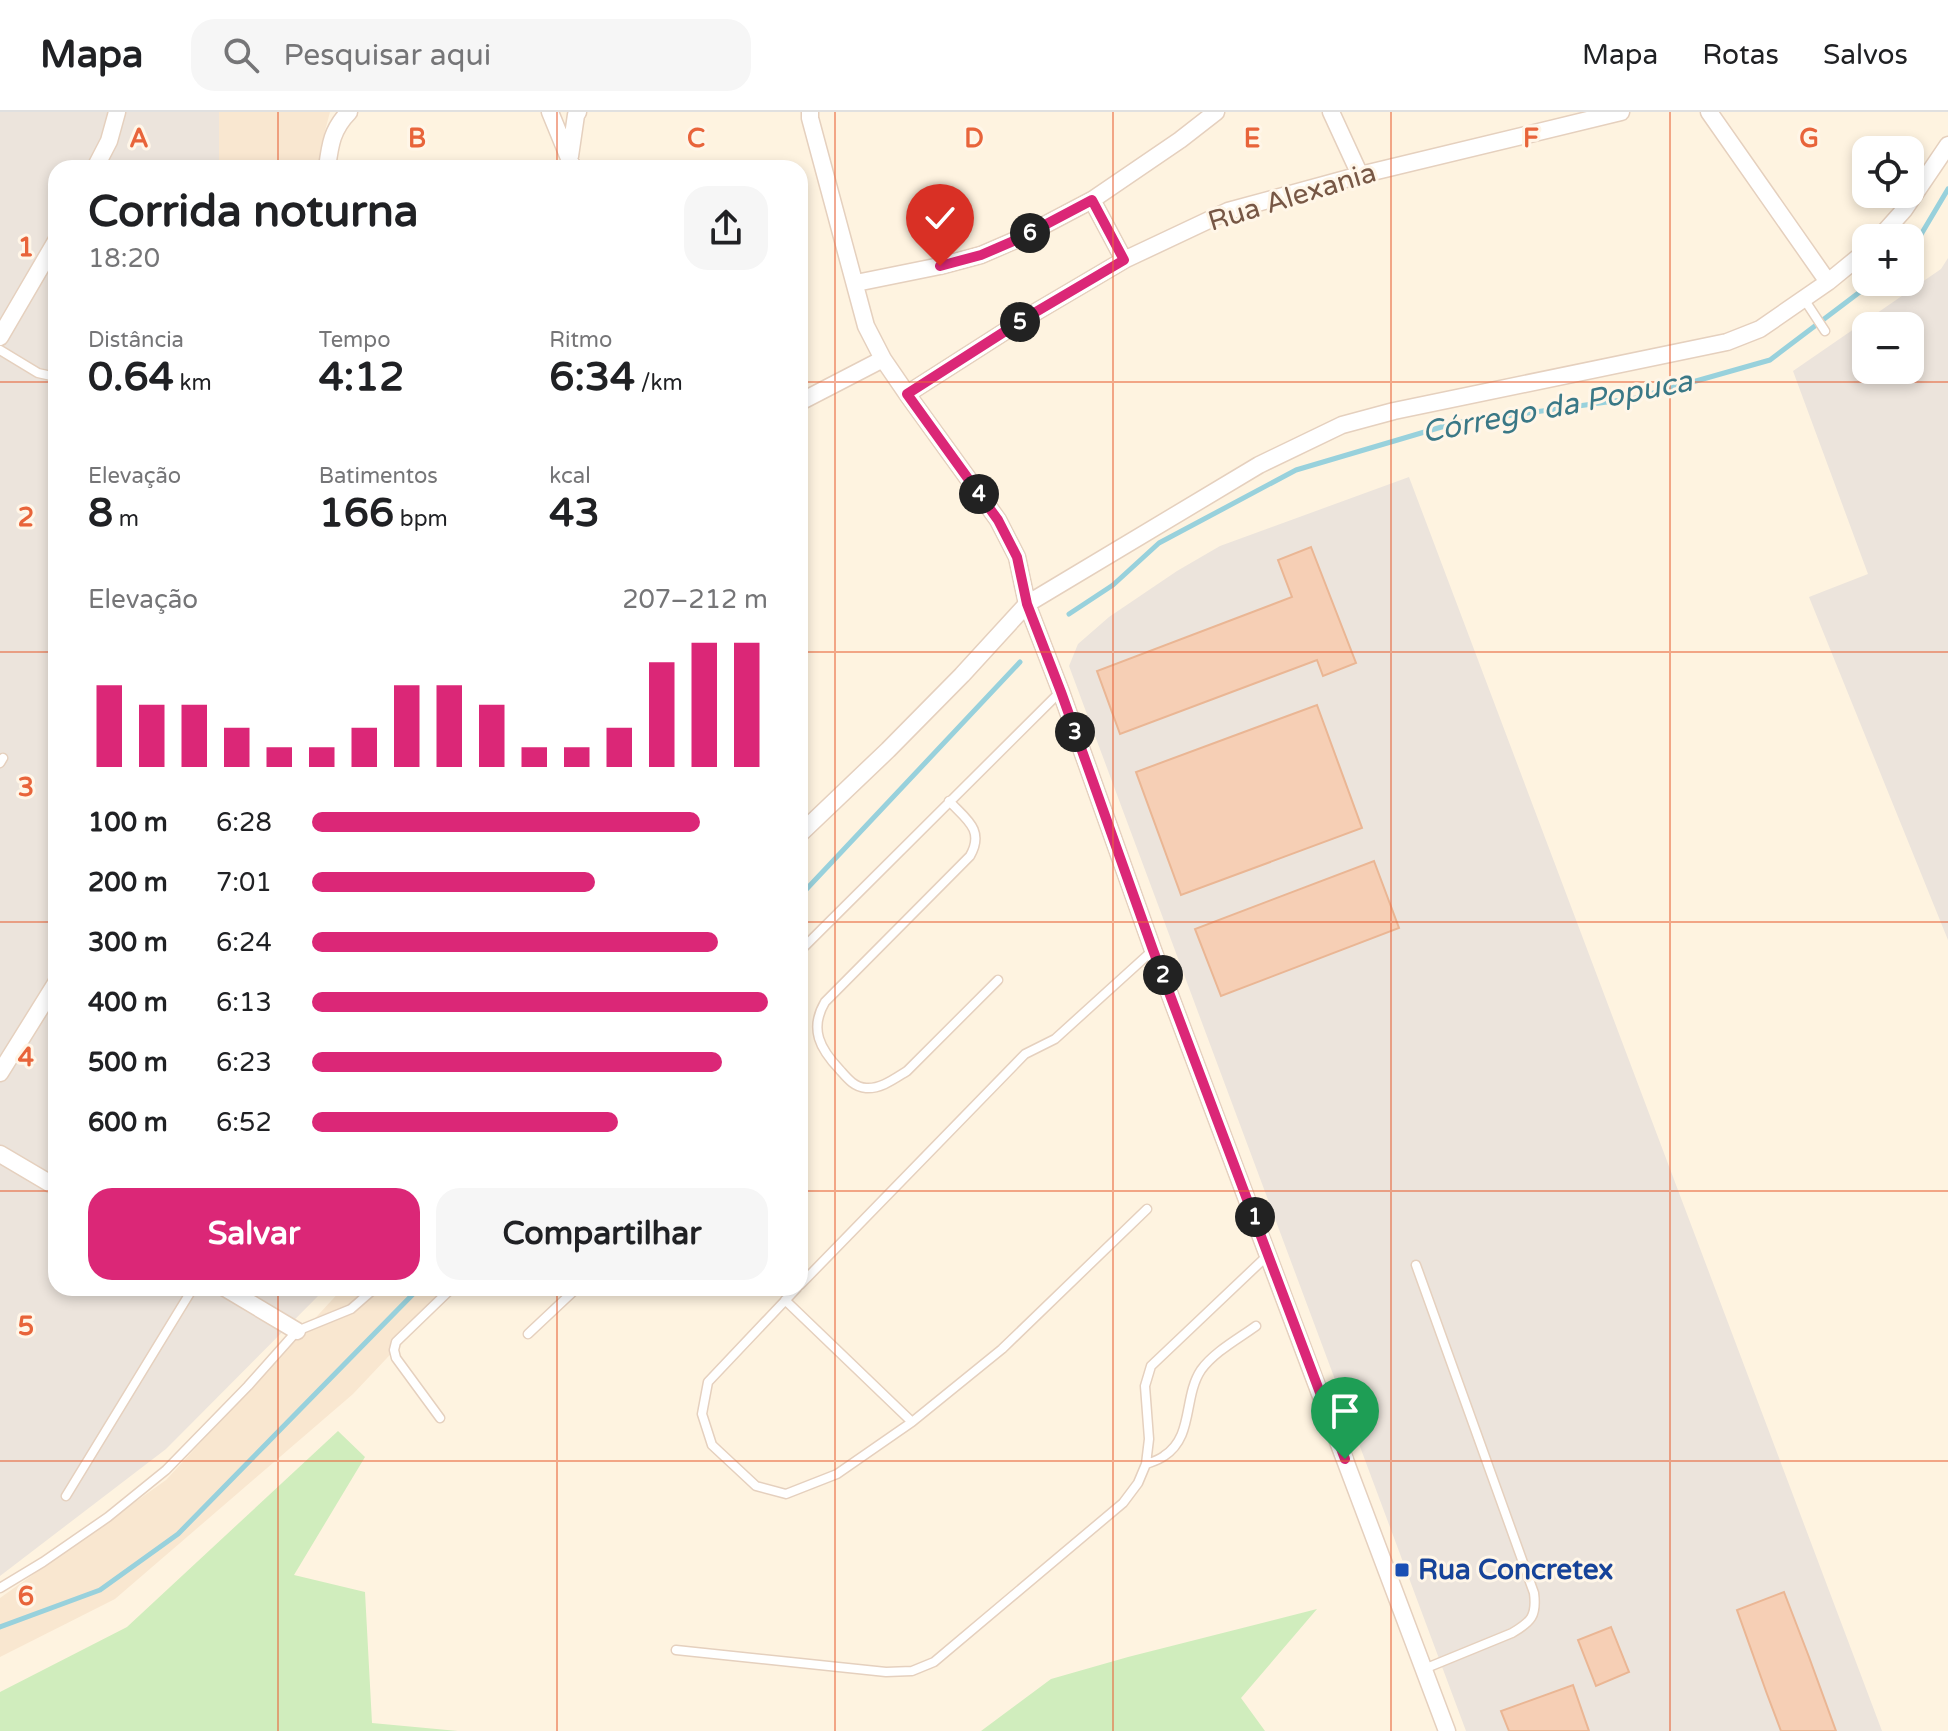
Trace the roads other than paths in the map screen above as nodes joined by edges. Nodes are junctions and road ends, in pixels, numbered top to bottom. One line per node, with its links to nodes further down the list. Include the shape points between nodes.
1 (117, 112): 11 (street)
2 (550, 112): 13 (street)
3 (578, 112): 14 (street)
4 (1216, 112): 16 (street)
5 (1331, 112): 15 (street)
6 (1621, 112): 15 (street, Rua Alexania)
7 (1709, 112): 21 (street)
8 (808, 114): 22 (street)
9 (343, 118): 12 (street)
10 (1948, 145): 17 (street)
11 (99, 160)
12 (328, 160)
13 (571, 160)
14 (572, 160)
15 (1360, 175): 19 (street, Rua Alexania, via 1228,211)
16 (1092, 200): 19 (street); 22 (street, via 981,255)
17 (1892, 224)
18 (48, 255): 25 (street)
19 (1124, 260): 29 (street, Rua Alexania)
20 (1852, 262): 21 (street)
21 (1828, 282): 23 (street)
22 (856, 283): 27 (street, via 866,326)
23 (1803, 299): 24 (lane); 31 (street, via 1760,329 1727,342 1342,425 1259,465)
24 (1825, 331)
25 (0, 337)
26 (0, 350): 28 (lane)
27 (883, 359): 29 (street); 30 (street)
28 (48, 375)
29 (907, 394): 31 (street, via 998,520 1017,557)
30 (808, 398)
31 (1027, 604): 32 (street); 34 (street)
32 (1061, 692): 33 (lane); 36 (street)
33 (949, 801): 35 (lane); 37 (lane, via 971,824 976,846 825,1002 817,1014 821,1045 862,1088 889,1082 907,1071)
34 (808, 826)
35 (808, 943)
36 (1153, 950): 43 (street); 45 (lane, via 1055,1039 1025,1054)
37 (998, 980)
38 (48, 996): 39 (street)
39 (0, 1073)
40 (0, 1154): 41 (street)
41 (48, 1182)
42 (1147, 1209): 57 (lane, via 1002,1349)
43 (1269, 1254): 58 (lane, via 1151,1366 1145,1386); 62 (street)
44 (1416, 1265): 62 (lane, via 1536,1605 1533,1617 1512,1633)
45 (808, 1276)
46 (188, 1296): 59 (lane)
47 (238, 1296): 54 (street)
48 (366, 1296): 54 (lane, via 351,1309)
49 (444, 1296): 56 (lane, via 394,1350)
50 (568, 1296): 55 (lane)
51 (789, 1296): 52 (lane)
52 (785, 1300): 57 (lane); 57 (lane, via 708,1382 702,1414 712,1445 756,1486 786,1494 837,1474)
53 (1256, 1326): 58 (lane, via 1202,1368 1182,1435 1164,1457)
54 (297, 1331): 60 (lane, via 166,1470 108,1517)
55 (528, 1334)
56 (440, 1418)
57 (912, 1422)
58 (1146, 1464): 61 (lane, via 1123,1503 934,1662 912,1671)
59 (66, 1496)
60 (0, 1588)
61 (676, 1650)
62 (1424, 1669): 63 (street)
63 (1447, 1731)

